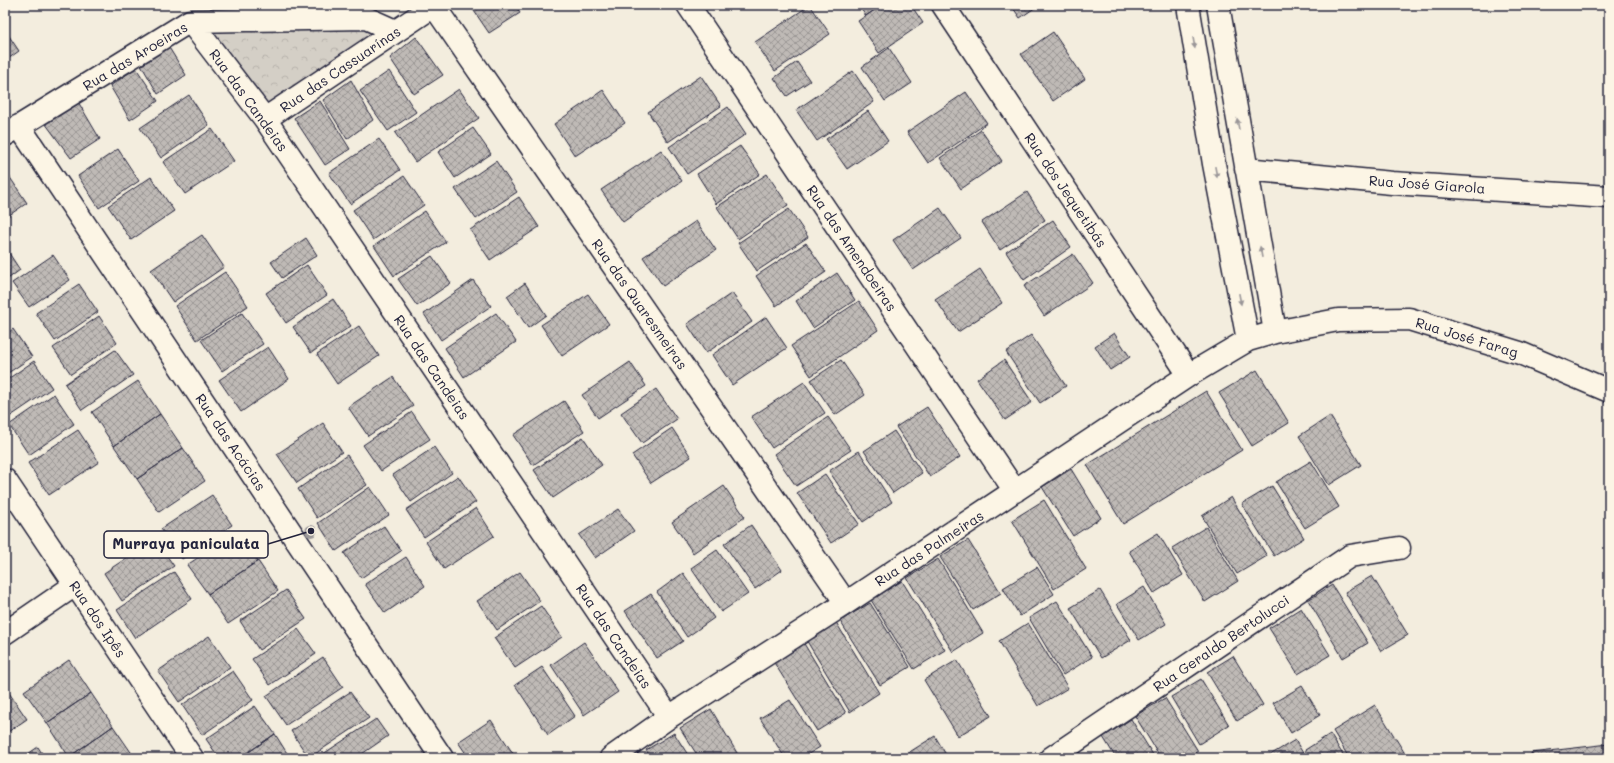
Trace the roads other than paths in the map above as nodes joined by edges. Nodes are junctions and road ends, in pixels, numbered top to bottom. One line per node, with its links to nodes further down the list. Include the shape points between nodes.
1 (434, 5): 7 (street, Rua das Cassuarínas); 20 (street, Rua das Quaresmeiras)
2 (688, 5): 17 (street, Rua das Amendoeiras)
3 (943, 5): 14 (street, Rua dos Jequetibás)
4 (1188, 5): 13 (street, one-way to 13, via 1214,164)
5 (1218, 5): 10 (street, one-way to 5)
6 (190, 21): 7 (street, Rua das Aroeiras, via 366,18); 8 (street, Rua das Candeias); 9 (street, Rua das Aroeiras)
7 (394, 31): 8 (street, Rua das Cassuarínas)
8 (265, 119): 22 (street, Rua das Candeias)
9 (12, 130): 24 (street, Rua das Acácias)
10 (1246, 169): 11 (street, Rua José Giarola); 12 (street, one-way to 10)
11 (1609, 197)
12 (1275, 332): 13 (street, Rua José Farag); 15 (street, Rua José Farag, via 1338,320 1409,319 1520,353)
13 (1248, 340): 14 (street, Rua das Palmeiras)
14 (1189, 375): 17 (street, Rua das Palmeiras)
15 (1609, 391)
16 (5, 480): 19 (street, Rua dos Ipês)
17 (1015, 491): 20 (street, Rua das Palmeiras)
18 (1398, 548): 26 (street, Rua Geraldo Bertolucci, via 1350,556)
19 (75, 585): 21 (street); 23 (street, Rua dos Ipês)
20 (846, 603): 22 (street, Rua das Palmeiras)
21 (5, 632)
22 (669, 717): 25 (street, Rua das Palmeiras)
23 (189, 757)
24 (442, 758)
25 (611, 758)
26 (1051, 758)

